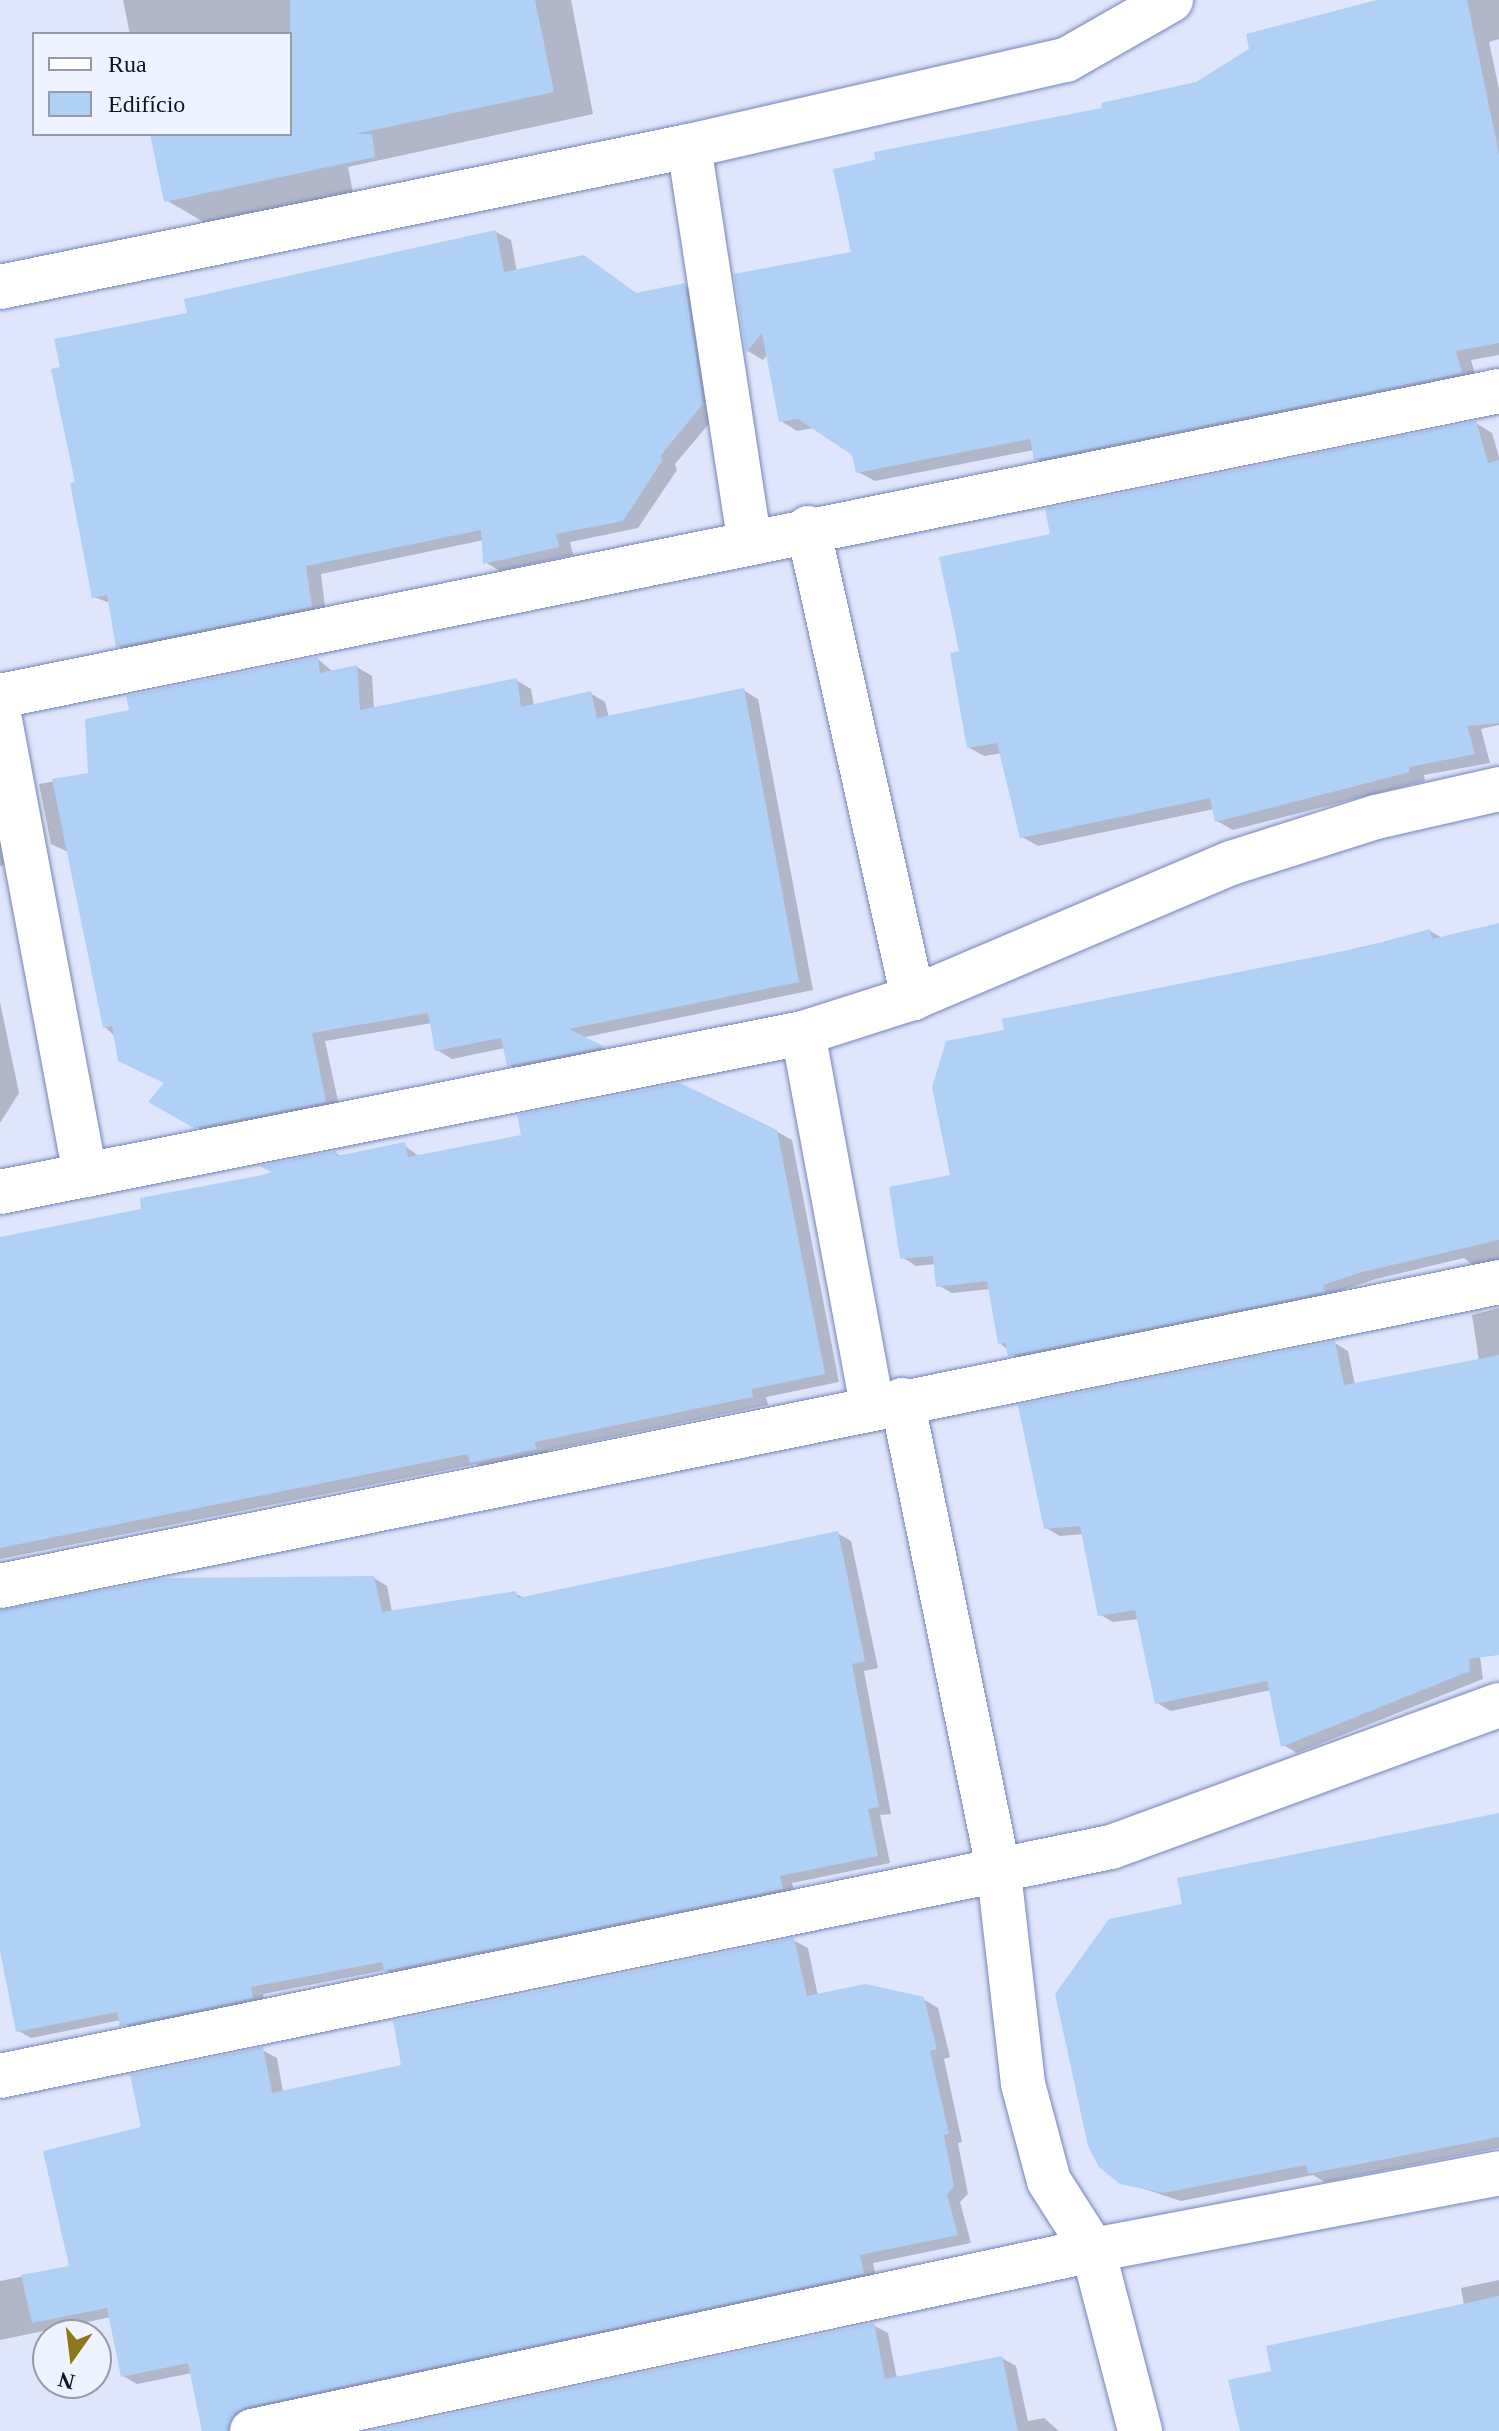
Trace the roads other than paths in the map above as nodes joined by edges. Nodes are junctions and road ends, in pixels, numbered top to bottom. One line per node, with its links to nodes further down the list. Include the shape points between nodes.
1 (1171, 0): 2 (street, via 1066,60)
2 (689, 146): 3 (street); 6 (street)
3 (0, 287)
4 (1499, 391): 5 (street)
5 (808, 528): 6 (street); 10 (street)
6 (749, 540): 7 (street)
7 (0, 696)
8 (0, 720): 12 (street)
9 (1499, 789): 10 (street, via 1376,817 1231,863)
10 (913, 998): 11 (street)
11 (803, 1033): 12 (street); 15 (street)
12 (85, 1175): 13 (street)
13 (0, 1192)
14 (1499, 1282): 15 (street)
15 (887, 1403): 16 (street); 18 (street)
16 (0, 1586)
17 (1499, 1705): 18 (street, via 1111,1847)
18 (999, 1873): 19 (street); 21 (street, via 1023,2084 1049,2181)
19 (0, 2076)
20 (1499, 2173): 21 (street)
21 (1093, 2250): 22 (street); 23 (street)
22 (252, 2431)
23 (1140, 2431)

